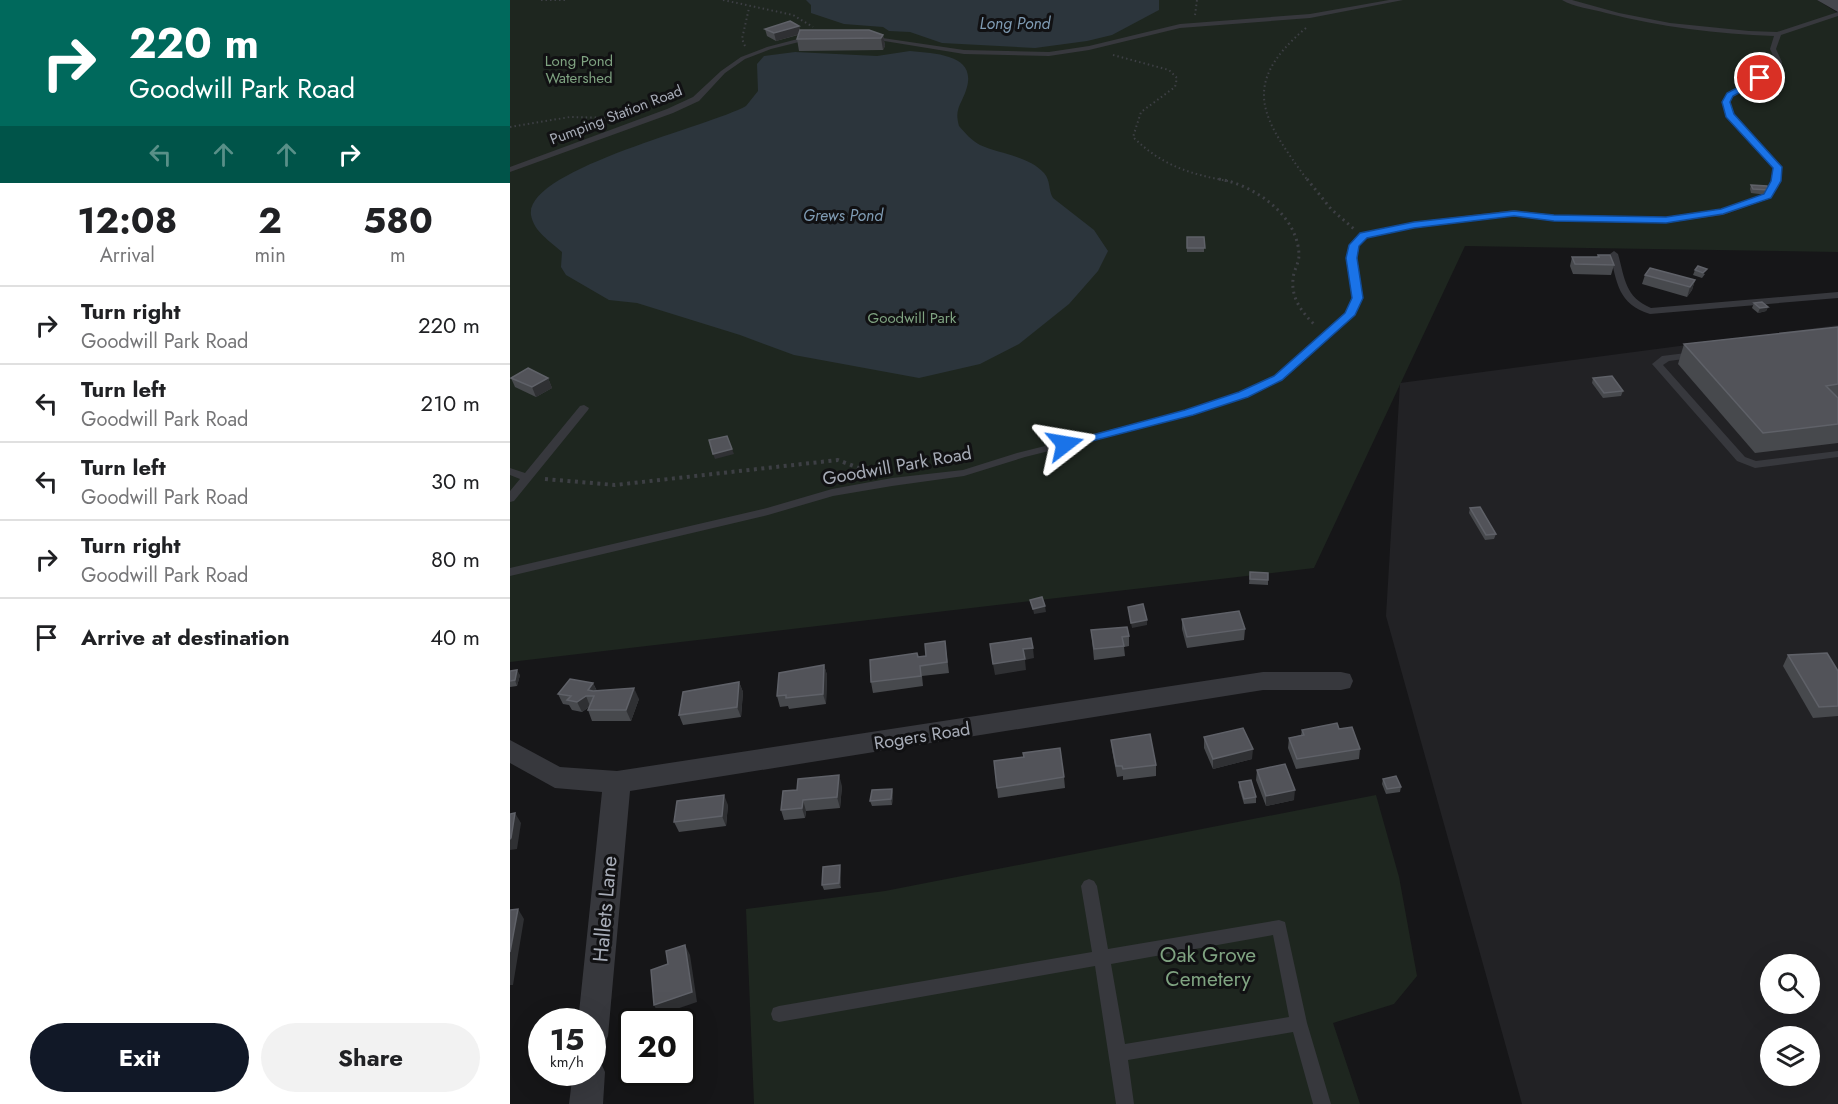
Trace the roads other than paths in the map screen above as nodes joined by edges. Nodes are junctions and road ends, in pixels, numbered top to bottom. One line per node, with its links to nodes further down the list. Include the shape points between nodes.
1 (1400, 0): 8 (lane, via 1266,21 1180,26 1049,54 996,54)
2 (1565, 0): 6 (lane, via 1670,27)
3 (1826, 0): 4 (main road)
4 (1838, 7)
5 (1838, 14): 6 (lane)
6 (1778, 34): 18 (lane, Goodwill Park Road, via 1773,49 1778,71 1730,95 1726,102 1730,115 1778,167 1768,196 1723,212 1666,220 1554,218 1514,213 1414,225 1364,236 1354,245 1358,298 1350,315 1278,378 1244,394 1189,413 964,473 832,493 768,512)
7 (822, 36): 9 (lane, Pumping Station Road, via 743,58 696,99)
8 (856, 37)
9 (510, 170)
10 (1614, 254): 11 (lane, via 1626,298 1634,306 1650,311)
11 (1838, 295)
12 (1701, 354): 14 (lane, via 1666,358 1657,364 1741,459 1755,465)
13 (584, 408): 16 (lane)
14 (1838, 454)
15 (510, 471): 16 (lane)
16 (526, 477): 17 (lane)
17 (510, 498)
18 (510, 572)
19 (1341, 681): 21 (street, Rogers Road, via 1263,681)
20 (510, 750): 21 (street, Rogers Road, via 555,777)
21 (617, 782): 24 (street, Hallets Lane)
22 (1089, 886): 23 (lane)
23 (1103, 960): 25 (lane); 26 (lane, via 1280,927); 27 (lane)
24 (595, 1008)
25 (779, 1014)
26 (1299, 1023): 27 (lane); 31 (lane)
27 (1118, 1053): 30 (lane)
28 (588, 1086): 29 (street)
29 (586, 1104)
30 (1125, 1104)
31 (1322, 1104)

